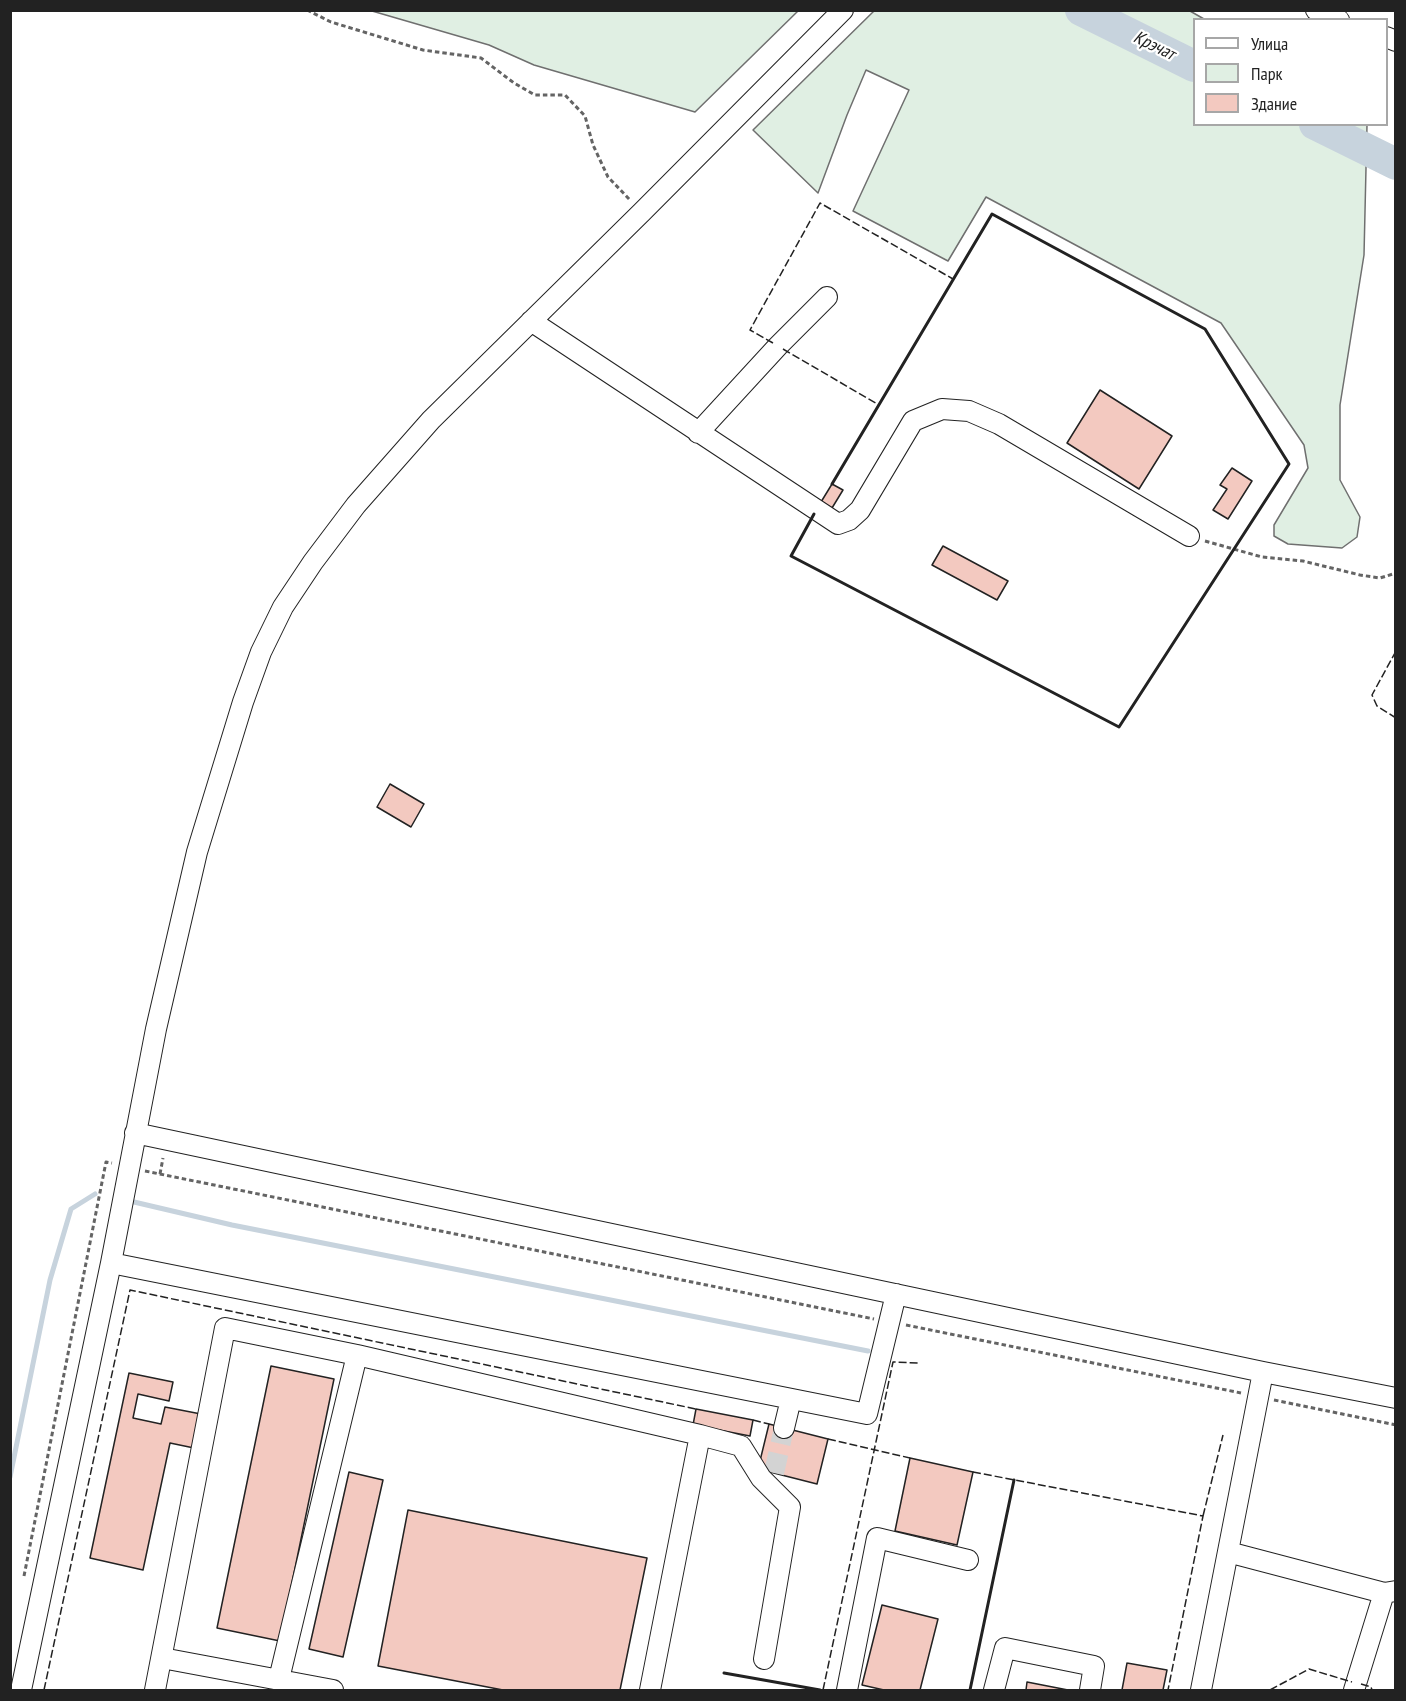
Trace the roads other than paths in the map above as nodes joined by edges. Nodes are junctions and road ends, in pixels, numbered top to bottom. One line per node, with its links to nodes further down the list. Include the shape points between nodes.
1 (843, 10): 5 (street)
2 (1316, 10): 3 (street)
3 (1334, 18)
4 (827, 297): 6 (street)
5 (531, 321): 6 (street); 8 (street, via 431,420 356,505 283,607 261,652 197,852)
6 (698, 433): 7 (street, via 838,524 860,510 913,421 942,409 969,411 999,424)
7 (1189, 536)
8 (135, 1133): 9 (street); 10 (street)
9 (111, 1263): 14 (street); 23 (street)
10 (896, 1294): 12 (street); 14 (street, via 867,1414)
11 (357, 1355): 16 (street); 20 (street, via 225,1328); 22 (street)
12 (1263, 1372): 13 (street); 17 (street)
13 (1395, 1398)
14 (791, 1399): 15 (street)
15 (784, 1428)
16 (700, 1435): 21 (street, via 741,1446 761,1478 773,1480 790,1507); 26 (street)
17 (1228, 1552): 19 (street); 30 (street)
18 (968, 1560): 27 (street, via 877,1538)
19 (1390, 1592): 31 (street)
20 (162, 1658): 22 (street); 24 (street)
21 (764, 1659)
22 (279, 1680): 25 (street)
23 (21, 1690)
24 (155, 1690)
25 (333, 1690)
26 (650, 1690)
27 (847, 1690)
28 (994, 1690): 29 (street, via 1005,1648 1094,1666)
29 (1090, 1690)
30 (1201, 1690)
31 (1354, 1690)

